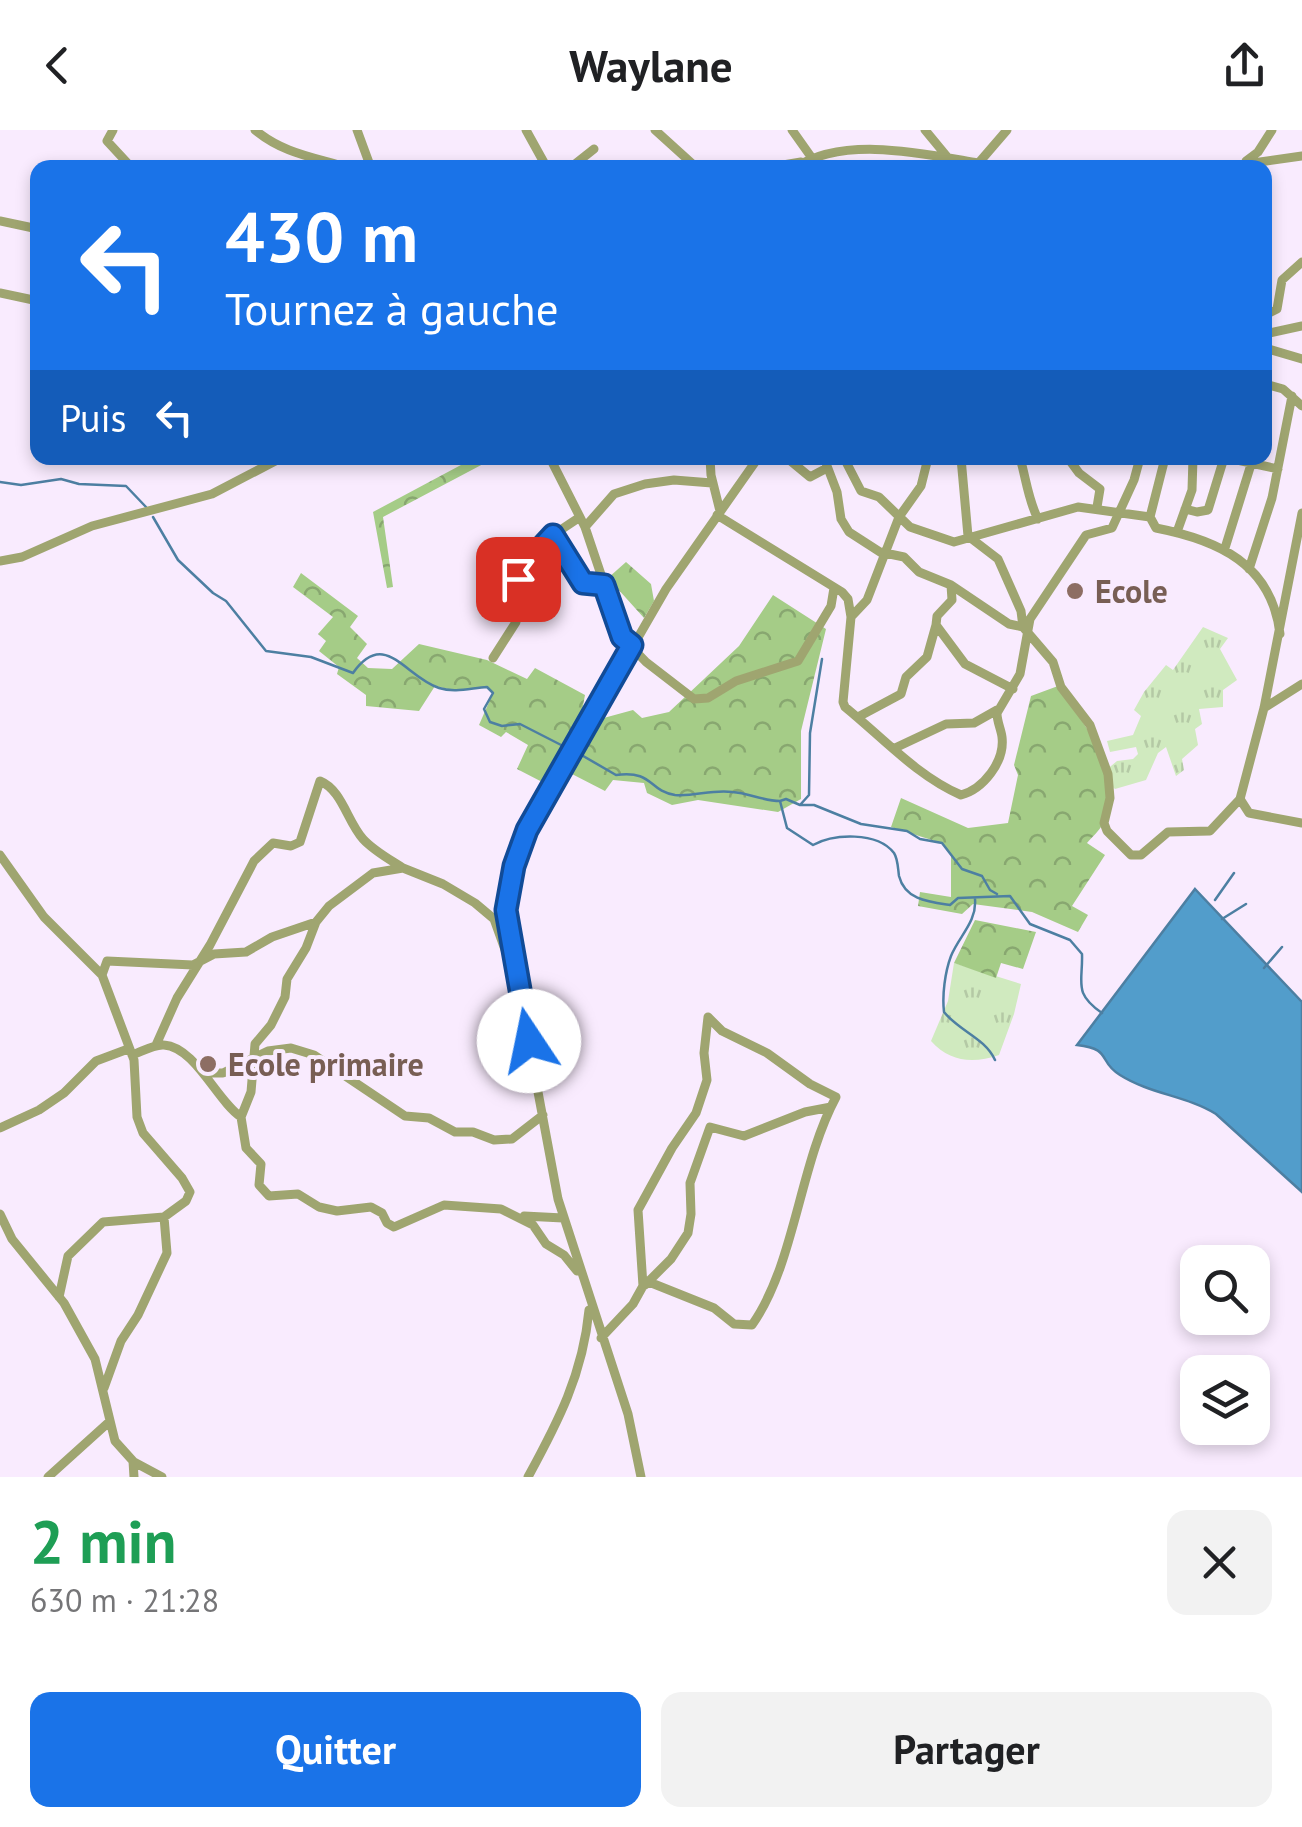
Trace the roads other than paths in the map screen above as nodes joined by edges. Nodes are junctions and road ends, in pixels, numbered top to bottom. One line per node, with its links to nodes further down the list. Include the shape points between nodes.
1 (113, 130): 12 (street, via 107,141)
2 (254, 130): 13 (street)
3 (357, 130): 14 (street)
4 (526, 130): 15 (street)
5 (655, 130): 17 (street)
6 (792, 130): 18 (street)
7 (925, 130): 20 (street)
8 (1007, 130): 21 (street)
9 (1272, 130): 22 (street)
10 (594, 149): 16 (street)
11 (1302, 156): 23 (street)
12 (125, 160)
13 (313, 160)
14 (368, 160)
15 (543, 160)
16 (580, 160)
17 (688, 160)
18 (806, 160)
19 (820, 160): 20 (street, via 854,148)
20 (949, 160)
21 (980, 160)
22 (1247, 160)
23 (1263, 160)
24 (0, 221): 25 (street)
25 (30, 227)
26 (1302, 262): 29 (street, via 1283,278)
27 (0, 293): 28 (street)
28 (30, 299)
29 (1272, 312)
30 (1302, 326): 31 (street)
31 (1272, 332)
32 (1272, 350): 33 (street)
33 (1302, 358)
34 (1272, 387): 35 (street)
35 (1292, 396): 36 (street); 56 (street)
36 (1302, 406)
37 (268, 465): 73 (street, via 212,494 92,526)
38 (554, 465): 57 (street)
39 (558, 465): 57 (street)
40 (711, 465): 58 (street)
41 (753, 465): 62 (street)
42 (795, 465): 43 (street, via 810,477)
43 (823, 465)
44 (826, 465): 72 (street, via 846,528)
45 (848, 465): 64 (street, via 860,490 879,497)
46 (926, 465): 64 (street, via 921,486)
47 (962, 465): 70 (street)
48 (1022, 465): 66 (street)
49 (1073, 465): 59 (street, via 1100,489)
50 (1137, 465): 61 (street)
51 (1163, 465): 65 (street)
52 (1193, 465): 60 (street)
53 (1224, 465): 60 (street, via 1208,510)
54 (1251, 465): 71 (street)
55 (1264, 465): 56 (street)
56 (1278, 470): 74 (street)
57 (557, 472): 67 (street)
58 (712, 483): 62 (street); 67 (street, via 674,480 632,488 613,495)
59 (1096, 507): 61 (street); 66 (street)
60 (1185, 508): 68 (street)
61 (1120, 512): 65 (street); 81 (street, via 1109,530 1086,535)
62 (718, 513): 77 (street); 79 (street)
63 (1302, 514): 82 (street)
64 (899, 517): 70 (street, via 952,541); 72 (street)
65 (1150, 517): 68 (street, via 1156,528)
66 (1038, 518): 70 (street)
67 (583, 522): 69 (street); 76 (street)
68 (1178, 532): 71 (street)
69 (553, 535): 76 (street, via 583,583); 85 (street, via 522,569 518,617)
70 (968, 536): 81 (street, via 998,559)
71 (1224, 548): 74 (street)
72 (884, 553): 75 (street); 78 (street, via 867,600)
73 (0, 561)
74 (1249, 569): 82 (street, via 1273,599)
75 (951, 584): 80 (street, via 952,600); 81 (street, via 1009,624)
76 (604, 585): 83 (street, via 622,637)
77 (834, 588): 78 (street, via 848,599); 84 (street, via 831,606 798,661 708,698 694,699)
78 (851, 617): 90 (street, via 843,702)
79 (644, 626): 83 (street); 84 (street)
80 (936, 626): 87 (street, via 965,664); 90 (street, via 927,657 906,677 901,694)
81 (1026, 628): 87 (street); 92 (street, via 1092,730 1108,774 1105,828 1131,855 1168,832 1214,828)
82 (1280, 634): 88 (street)
83 (632, 645): 84 (street); 99 (street, via 516,860 506,910)
84 (644, 656)
85 (494, 658)
86 (1302, 684): 88 (street)
87 (1013, 690): 89 (street)
88 (1264, 708): 92 (street)
89 (998, 710): 91 (street); 91 (street, via 998,762 966,795)
90 (858, 717): 91 (street)
91 (894, 748)
92 (1240, 799): 93 (street, via 1250,813)
93 (1302, 823)
94 (0, 854): 98 (street, via 44,917)
95 (403, 868): 96 (street, via 373,874); 97 (street, via 368,845 339,797 320,780 300,842 273,843 259,854); 99 (street, via 492,916)
96 (316, 922): 97 (street, via 246,952); 102 (street, via 271,1026 255,1044)
97 (202, 959): 98 (street, via 168,965 107,961); 100 (street)
98 (102, 975): 101 (street)
99 (518, 985): 106 (street)
100 (154, 1047): 101 (street); 103 (street); 104 (street, via 178,1051)
101 (130, 1052): 103 (street); 109 (street, via 96,1061 52,1101)
102 (255, 1058): 104 (street, via 223,1073); 106 (street, via 278,1048 309,1053 406,1116 494,1140 521,1135); 107 (street)
103 (136, 1072): 113 (street, via 143,1133 190,1192)
104 (203, 1073): 107 (street)
105 (831, 1106): 108 (street, via 832,1094 708,1017 707,1080); 110 (street, via 744,1136); 116 (street, via 776,1274 752,1325 734,1324 718,1310)
106 (542, 1115): 114 (street)
107 (241, 1117): 112 (street, via 246,1148 261,1164 259,1185 269,1196 298,1194 342,1211 371,1206 391,1227 444,1205)
108 (694, 1117): 110 (street); 116 (street, via 638,1210)
109 (0, 1128)
110 (710, 1128): 116 (street, via 690,1182 688,1233)
111 (0, 1214): 117 (street)
112 (516, 1216): 114 (street); 115 (street, via 533,1225)
113 (164, 1217): 117 (street, via 103,1222 68,1256); 120 (street, via 168,1253)
114 (563, 1218): 115 (street)
115 (580, 1276): 118 (street)
116 (646, 1284): 119 (street)
117 (59, 1297): 120 (street, via 96,1359)
118 (589, 1302): 119 (street); 126 (street, via 578,1374)
119 (601, 1338): 127 (street)
120 (104, 1388): 121 (street)
121 (110, 1422): 122 (street, via 115,1441); 123 (street)
122 (134, 1462): 124 (street); 125 (street)
123 (48, 1477)
124 (134, 1477)
125 (162, 1477)
126 (528, 1477)
127 (641, 1477)

